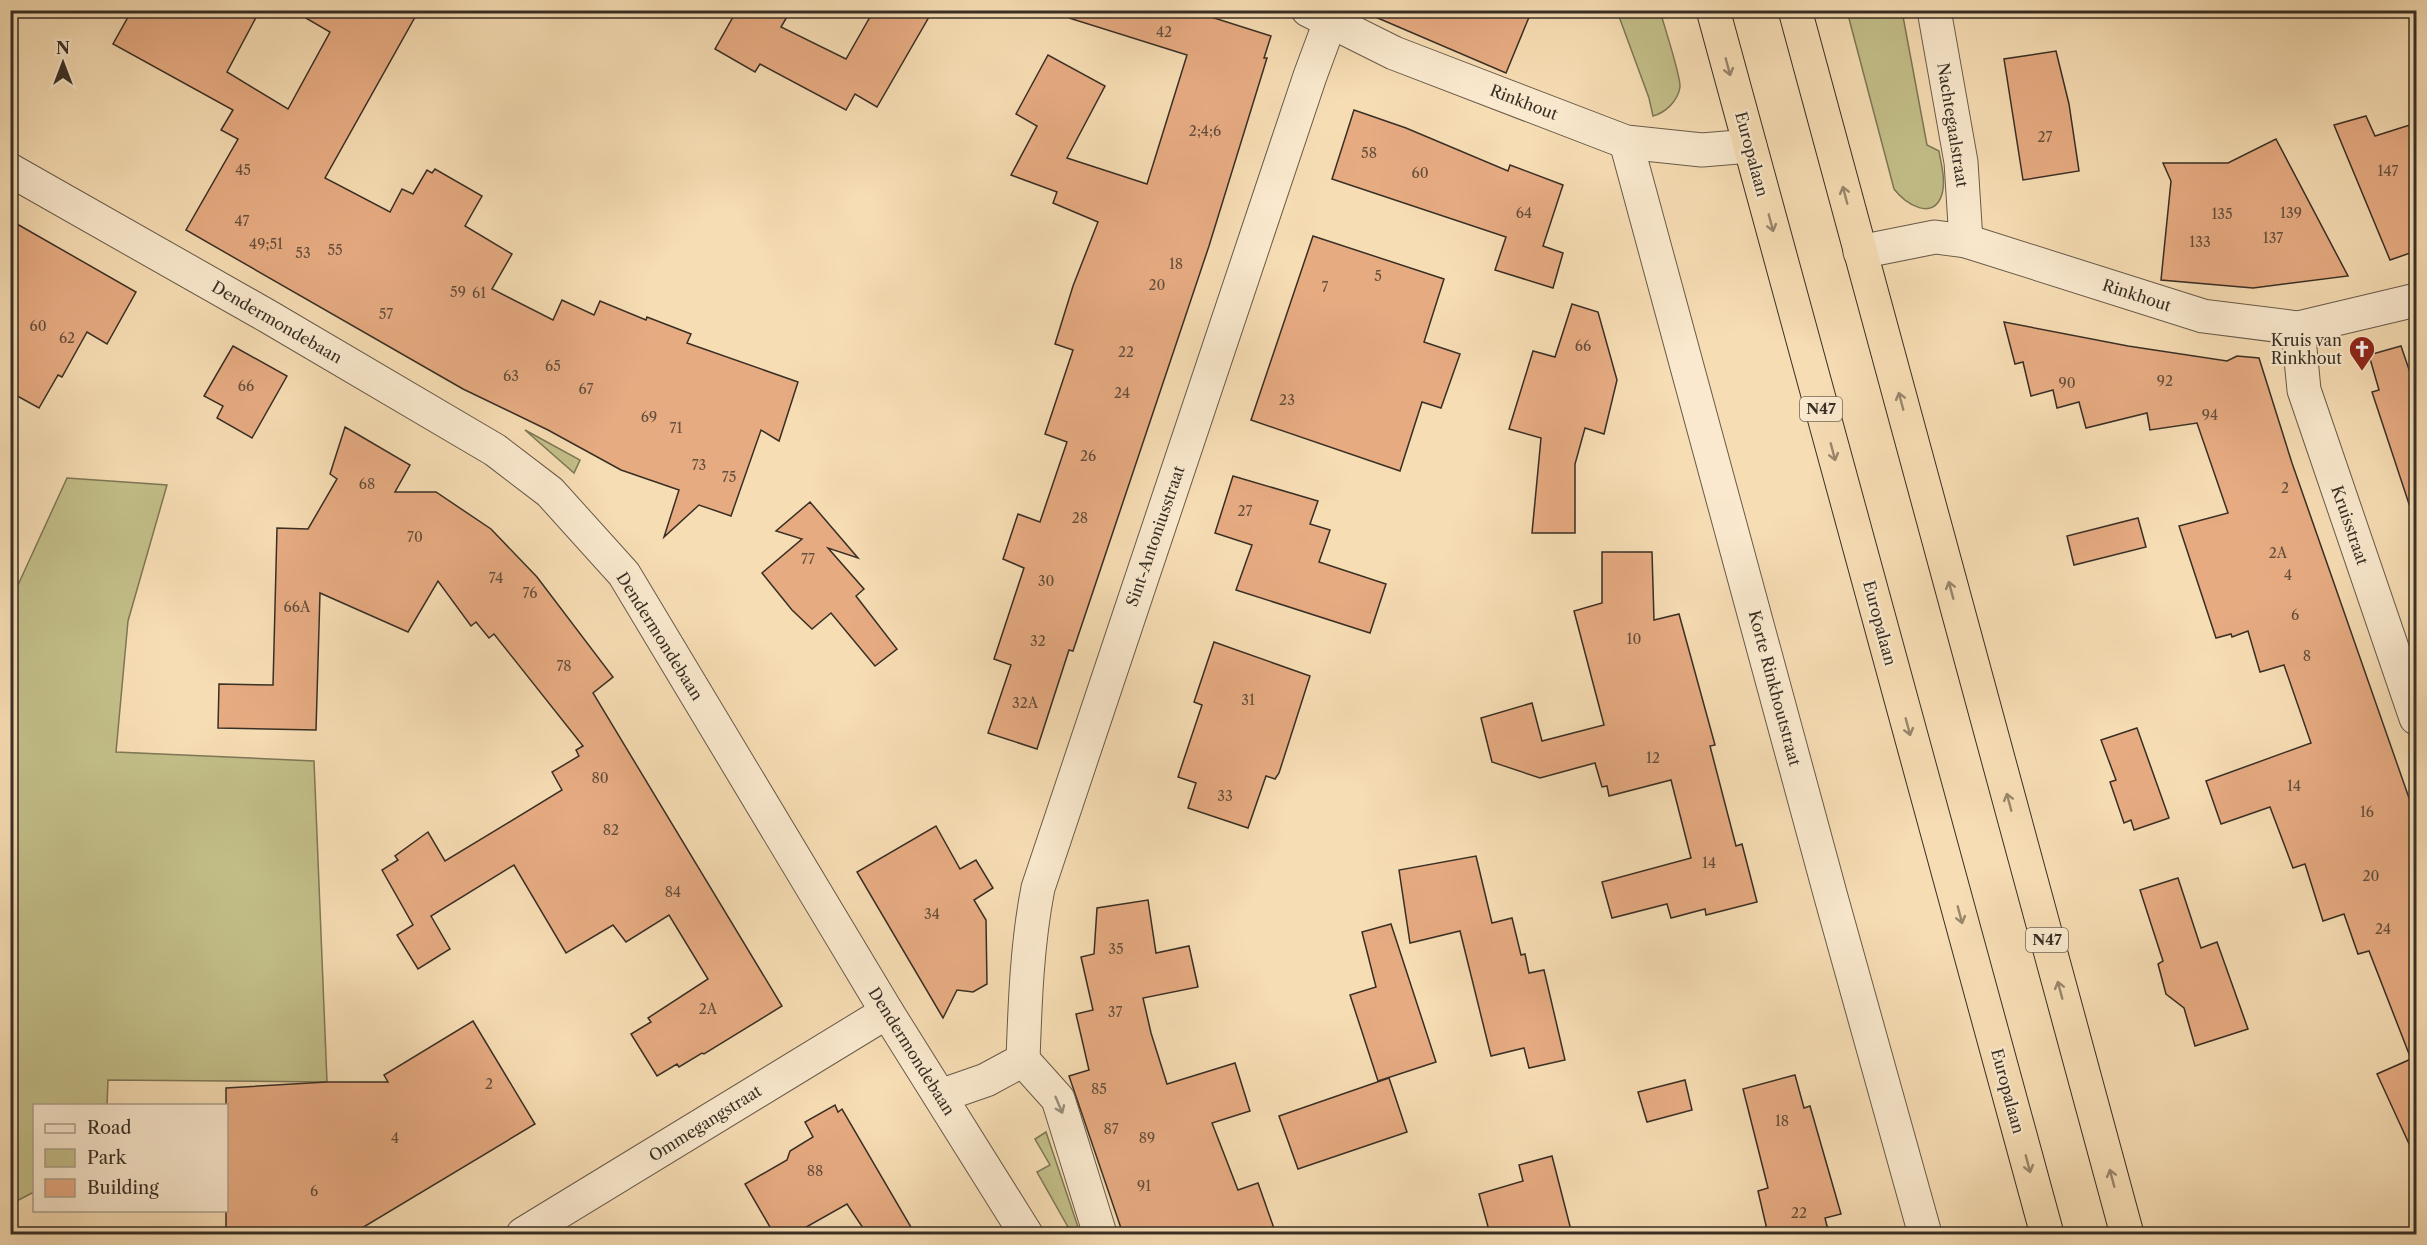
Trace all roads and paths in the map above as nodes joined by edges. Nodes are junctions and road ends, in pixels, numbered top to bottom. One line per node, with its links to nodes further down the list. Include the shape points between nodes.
1 (1713, 10): 6 (highway, Europalaan / N47, one-way to 6)
2 (1795, 10): 9 (highway, N47, one-way to 2)
3 (1934, 10): 8 (street, Nachtegaalstraat, via 1961,162)
4 (1319, 16): 5 (street, Rinkhout, via 1394,53); 14 (street, Sint-Antoniusstraat, via 1306,87 1038,888 1027,970)
5 (1626, 142): 6 (street, Rinkhout, via 1702,150); 19 (street, Korte Rinkhoutstraat)
6 (1750, 146): 20 (highway, Europalaan / N47, one-way to 20)
7 (10, 170): 13 (street, Dendermondebaan, via 495,450 550,492 624,574)
8 (1966, 241): 9 (street, Rinkhout, via 1935,237); 11 (street, Rinkhout, via 2203,316)
9 (1860, 252): 21 (highway, N47, one-way to 9)
10 (2416, 300): 11 (street, Rinkhout)
11 (2298, 328): 12 (street, Kruisstraat, via 2304,390)
12 (2416, 718)
13 (887, 1012): 15 (street, Dendermondebaan); 16 (street, Ommegangstraat)
14 (1023, 1060): 15 (street, via 986,1080); 18 (street, one-way to 18, via 1058,1099)
15 (940, 1096): 17 (street, Dendermondebaan)
16 (523, 1234)
17 (1026, 1234)
18 (1100, 1234)
19 (1925, 1234)
20 (2047, 1234)
21 (2127, 1234)

